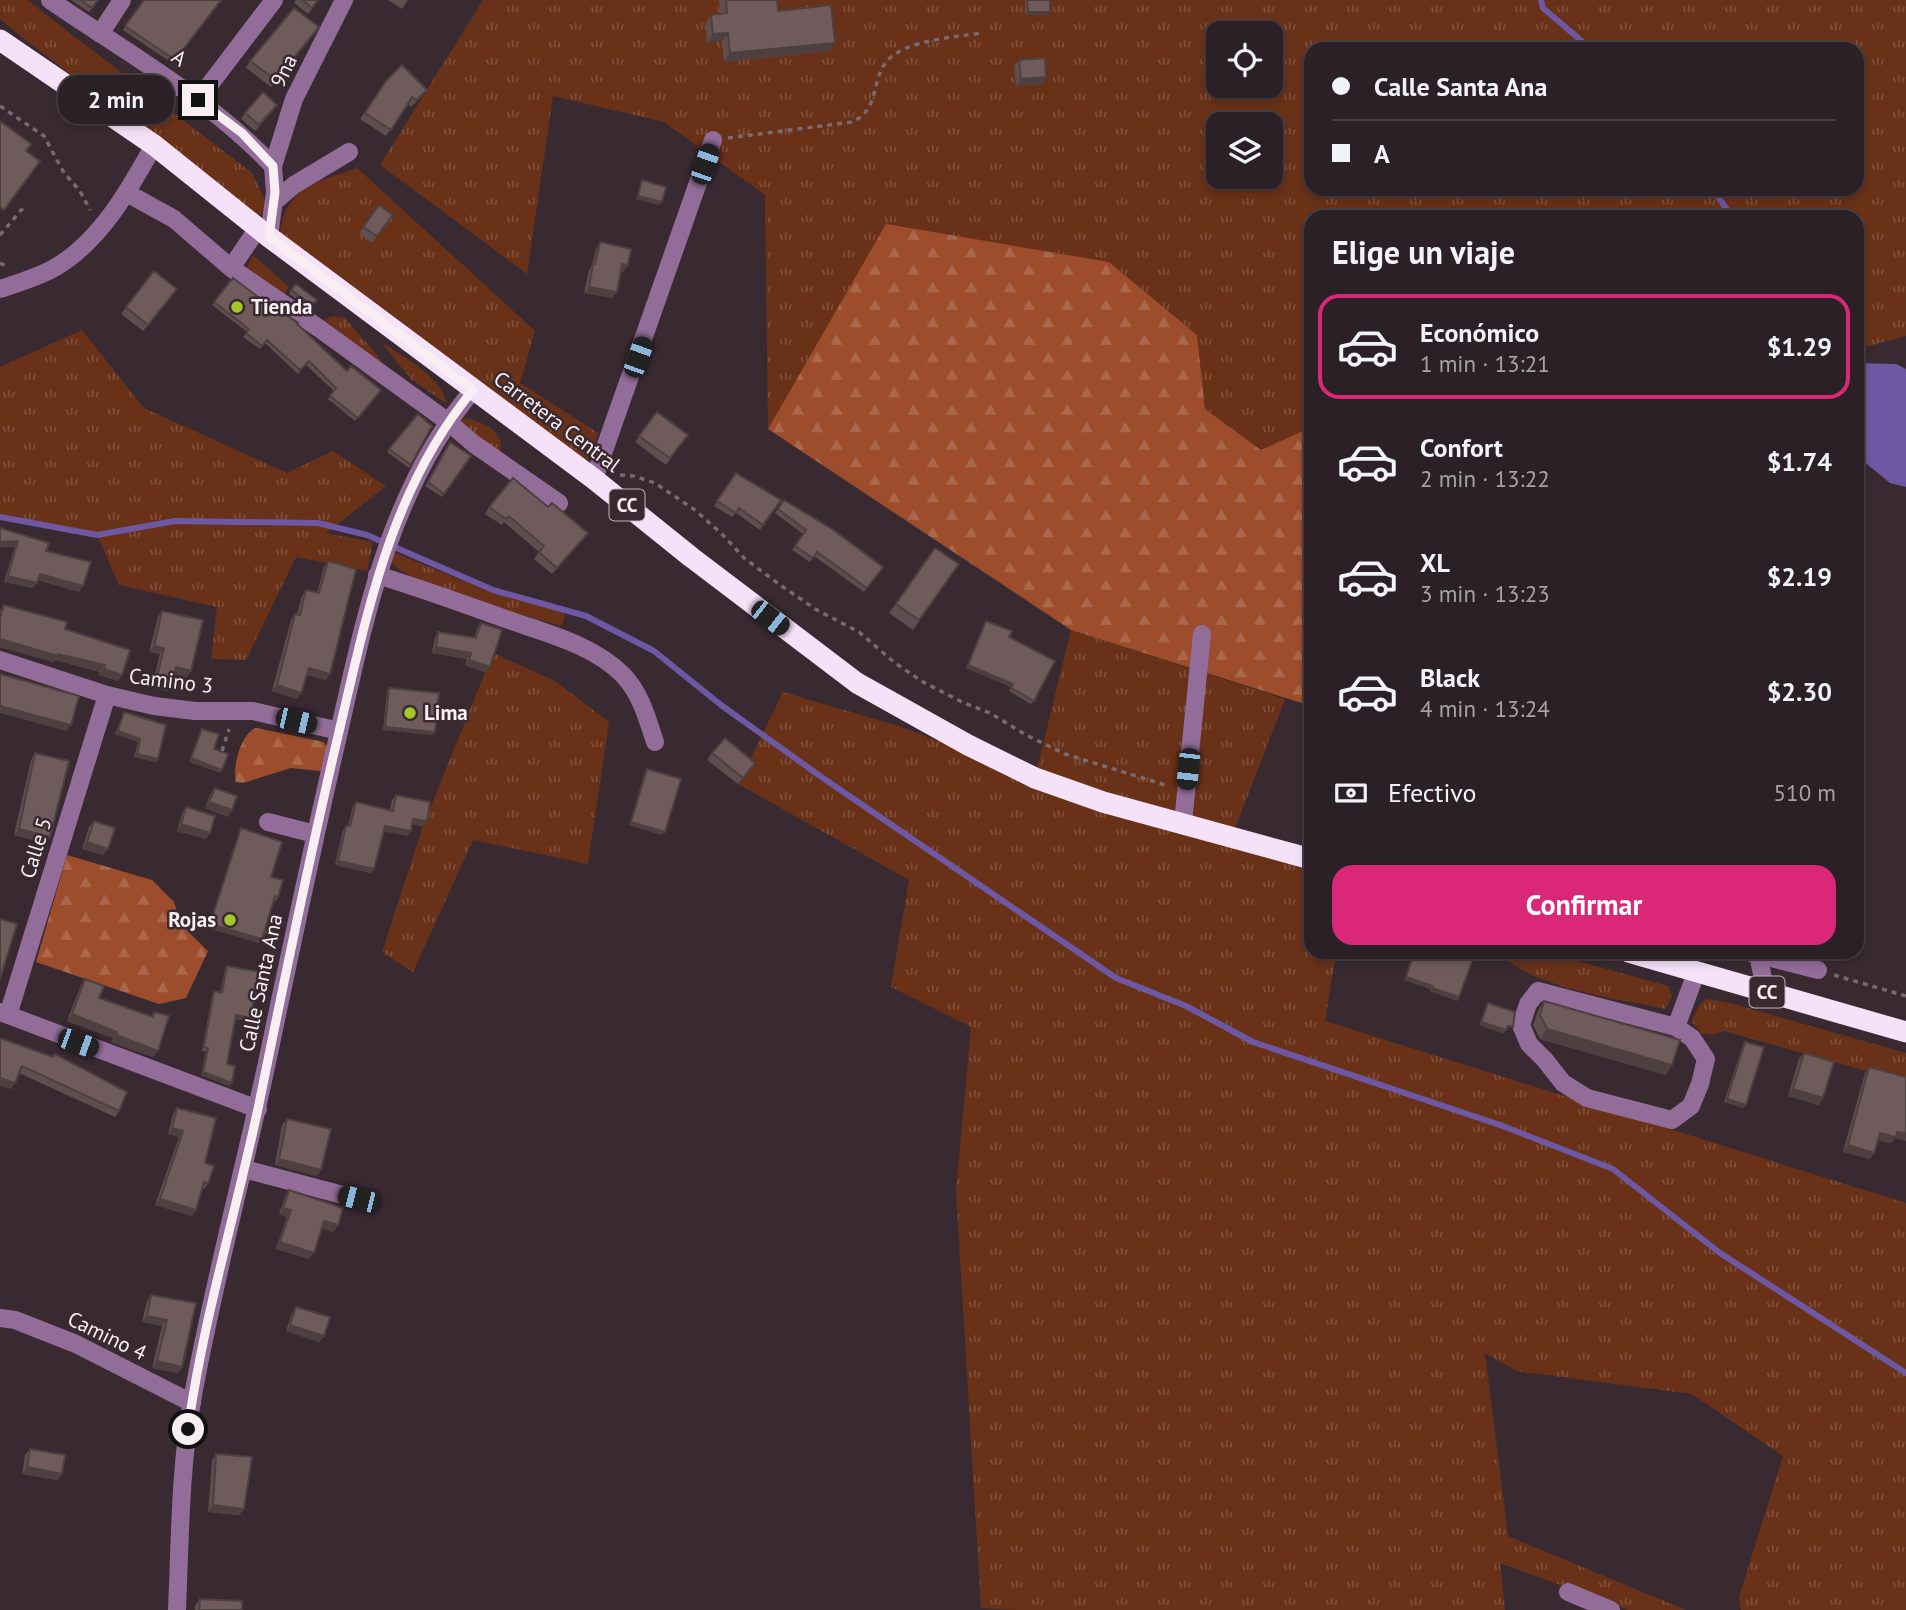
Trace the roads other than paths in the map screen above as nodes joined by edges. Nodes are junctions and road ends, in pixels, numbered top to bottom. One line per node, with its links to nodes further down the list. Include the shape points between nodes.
1 (50, 0): 5 (street, A)
2 (122, 0): 5 (street)
3 (274, 0): 7 (street)
4 (344, 0): 11 (street, 9na, via 295,99)
5 (100, 34): 7 (street, A)
6 (0, 40): 9 (highway, Carretera Central / CC)
7 (198, 100): 11 (street, A, via 242,133)
8 (713, 140): 19 (street)
9 (154, 145): 12 (street); 14 (highway, Carretera Central / CC)
10 (349, 152): 13 (street)
11 (273, 166): 13 (street, 9na)
12 (127, 193): 15 (street, via 174,219); 16 (street, via 88,242 56,267)
13 (274, 202): 14 (street, 9na)
14 (264, 232): 15 (street); 17 (highway, Carretera Central / CC)
15 (231, 268): 18 (street)
16 (0, 289)
17 (473, 390): 18 (street, Calle Santa Ana); 19 (highway, Carretera Central / CC)
18 (447, 421): 20 (street); 21 (street, Calle Santa Ana, via 415,478)
19 (594, 479): 28 (highway, Carretera Central / CC, via 857,683 1035,778 1103,802)
20 (559, 503)
21 (379, 569): 25 (street, Calle Santa Ana); 26 (street, via 592,653 622,674 638,694)
22 (1202, 634): 28 (street)
23 (0, 660): 24 (street, Camino 3)
24 (107, 695): 25 (street, Camino 3, via 195,711 253,711); 37 (street, Calle 5)
25 (339, 732): 29 (street, Calle Santa Ana)
26 (655, 742)
27 (268, 822): 29 (street)
28 (1183, 822): 30 (highway, Carretera Central / CC)
29 (315, 834): 40 (street, Calle Santa Ana)
30 (1304, 857)
31 (1652, 959): 35 (highway, CC)
32 (1755, 959): 36 (street)
33 (1776, 959): 34 (street)
34 (1818, 970)
35 (1696, 972): 36 (highway, CC); 38 (street)
36 (1766, 992): 39 (highway, CC)
37 (4, 1013): 40 (street)
38 (1676, 1027): 38 (street, via 1692,1038 1706,1059 1691,1105 1672,1120 1587,1098 1563,1083 1529,1044 1521,1025 1538,991)
39 (1906, 1032)
40 (258, 1108): 41 (street, Calle Santa Ana)
41 (244, 1169): 42 (street); 44 (street, Calle Santa Ana)
42 (358, 1199)
43 (0, 1318): 44 (street, Camino 4, via 76,1344)
44 (192, 1403): 46 (street, Calle Santa Ana)
45 (1568, 1592): 47 (street)
46 (177, 1610)
47 (1611, 1610)

